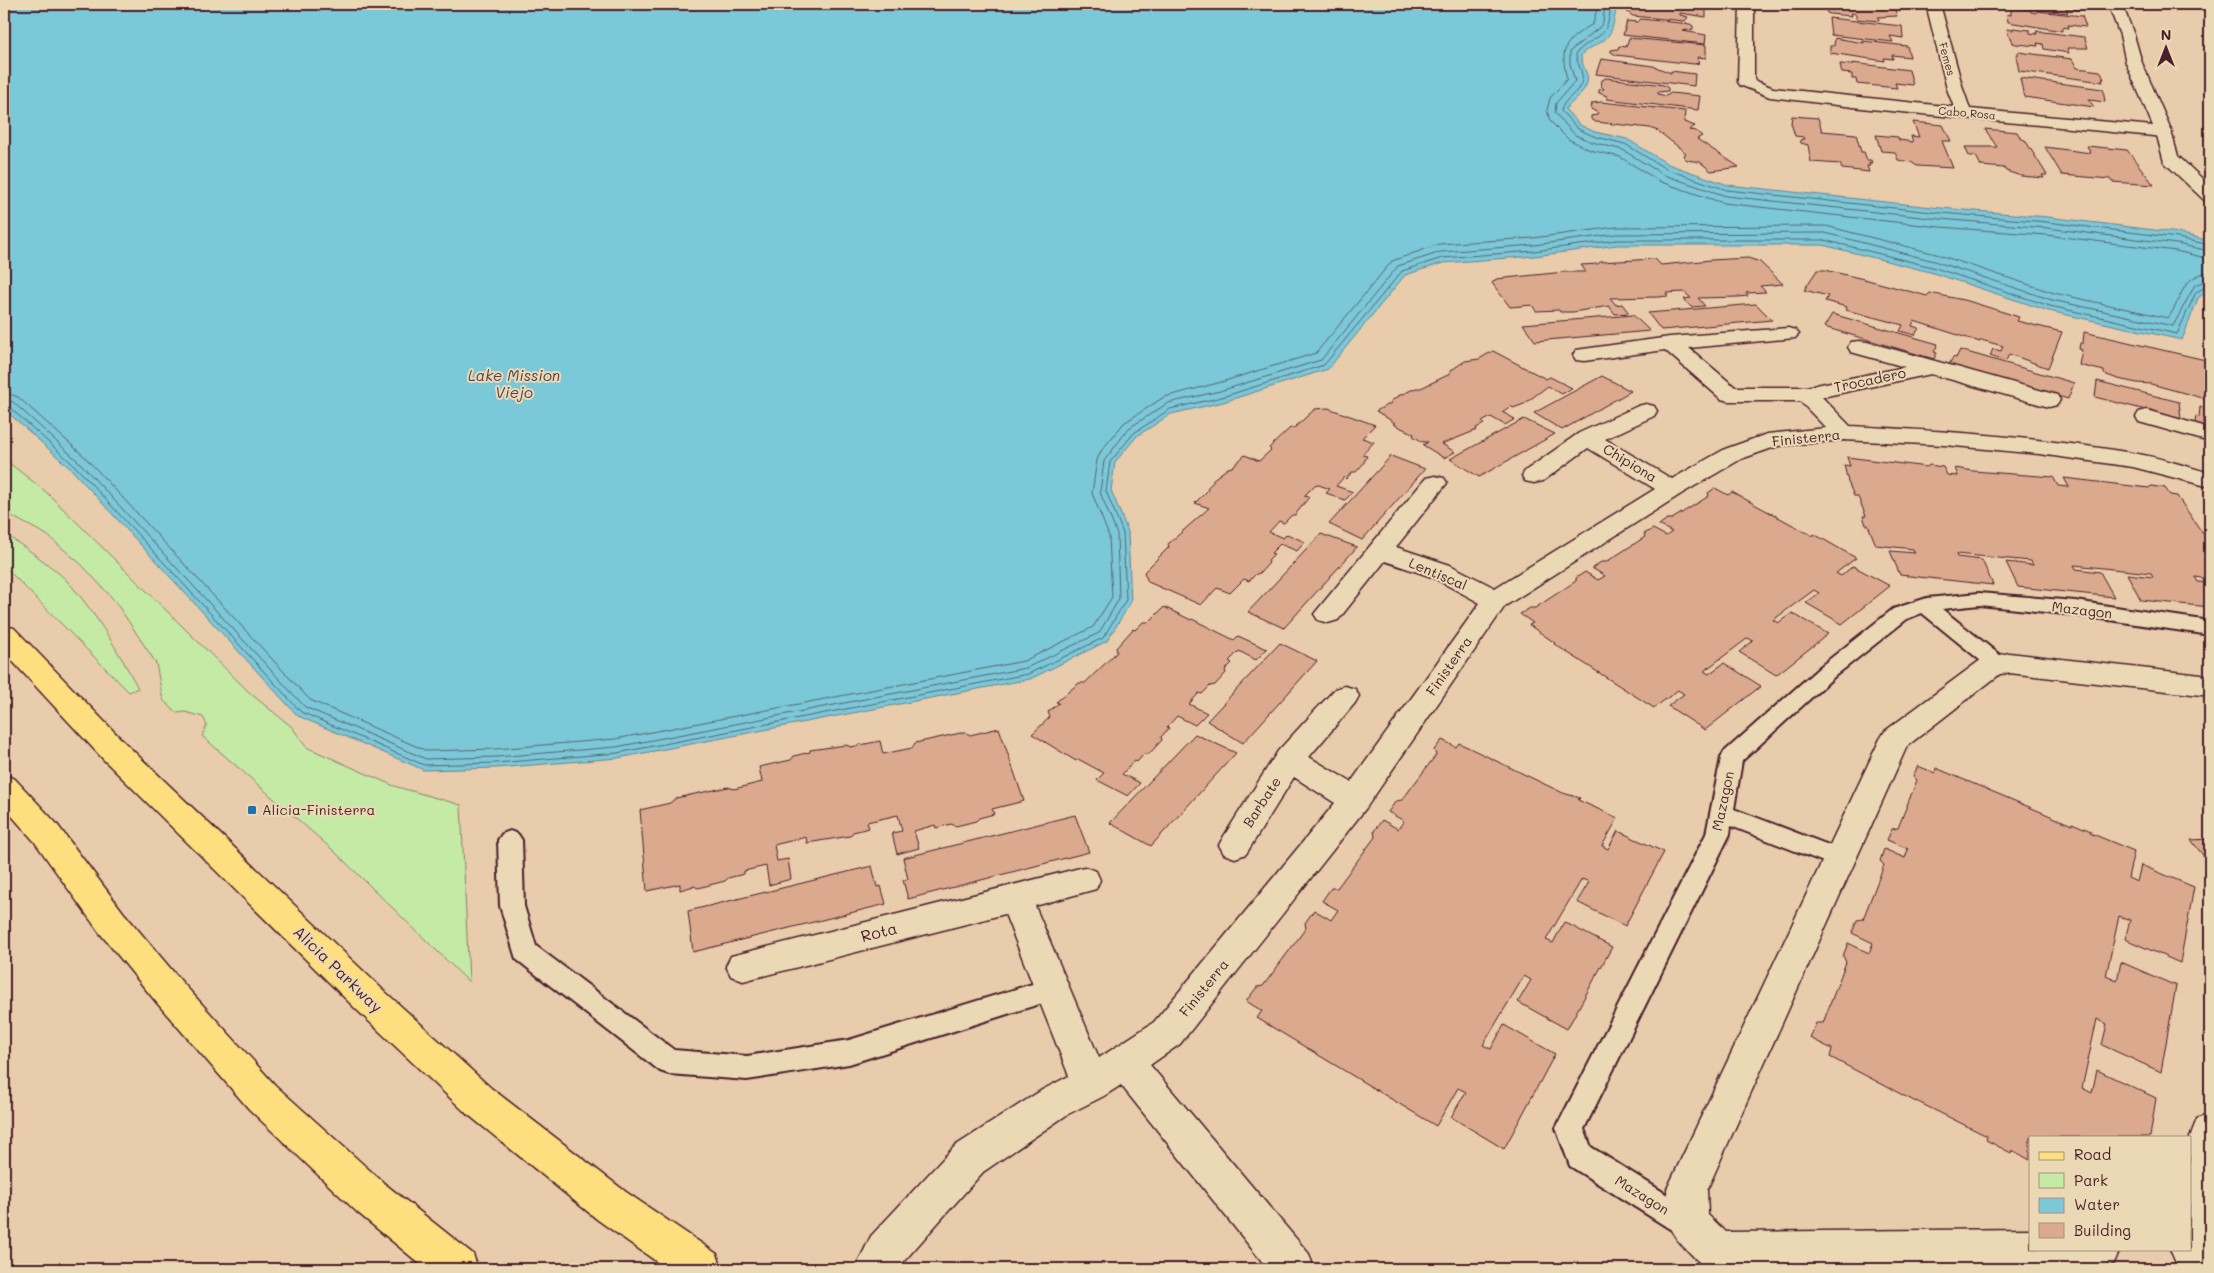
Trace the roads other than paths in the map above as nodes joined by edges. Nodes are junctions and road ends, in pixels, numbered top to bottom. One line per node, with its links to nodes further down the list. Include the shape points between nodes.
1 (1747, 4): 4 (street, Cabo Rosa, via 1746,82 1770,92)
2 (1933, 4): 4 (street, Femes)
3 (2115, 4): 5 (street, via 2134,63)
4 (1964, 113): 5 (street, Cabo Rosa)
5 (2164, 132): 6 (street, via 2170,158)
6 (2210, 196)
7 (1788, 334): 8 (street)
8 (1670, 344): 10 (street); 12 (street, Trocadero, via 1729,394)
9 (1859, 348): 11 (street, Trocadero)
10 (1584, 355)
11 (1934, 367): 12 (street, Trocadero); 13 (street, Trocadero)
12 (1806, 394): 16 (street, Trocadero)
13 (2049, 400)
14 (1646, 411): 18 (street, Chipiona)
15 (2147, 417): 17 (street)
16 (1844, 433): 20 (street, Finisterra, via 2039,447 2134,460); 22 (street, Finisterra, via 1775,439 1733,454)
17 (2210, 435)
18 (1587, 438): 19 (street, Chipiona); 22 (street, Chipiona)
19 (1534, 476)
20 (2210, 480)
21 (1435, 483): 23 (street)
22 (1672, 489): 24 (street, Finisterra)
23 (1380, 550): 24 (street, Lentiscal, via 1441,571); 26 (street)
24 (1496, 600): 34 (street, Finisterra)
25 (1924, 605): 27 (lane, Mazagon, via 1979,599 2075,608); 29 (lane); 35 (lane, Mazagon, via 1900,614 1842,659 1732,758)
26 (1328, 614)
27 (2210, 628)
28 (4, 634): 51 (main road, Alicia Parkway, via 129,766 478,1100 612,1206)
29 (1999, 665): 30 (street, Mazagon, via 2009,663); 38 (street, Mazagon, via 1992,666 1895,739)
30 (2210, 686)
31 (1345, 696): 32 (street, Barbate)
32 (1289, 759): 34 (street); 37 (street, Barbate)
33 (4, 787): 50 (main road, via 45,832 111,922 169,992 262,1097 372,1198)
34 (1355, 800): 43 (street, Finisterra, via 1167,1033)
35 (1721, 812): 38 (lane); 47 (lane, Mazagon, via 1718,834 1570,1128 1580,1156)
36 (510, 840): 42 (lane, via 512,906 525,952 669,1062 747,1068 849,1052)
37 (1234, 845)
38 (1839, 859): 47 (street, Mazagon, via 1687,1189)
39 (1084, 880): 40 (street, Rota)
40 (1015, 898): 41 (street, Rota); 42 (street)
41 (742, 966)
42 (1052, 990): 44 (street)
43 (1125, 1062): 44 (street, Finisterra); 53 (street)
44 (1091, 1084): 52 (street, Finisterra, via 1055,1102 969,1159 885,1250)
45 (2210, 1132): 46 (street)
46 (2206, 1172): 48 (street)
47 (1688, 1224): 49 (street, Mazagon, via 1718,1252)
48 (2194, 1231)
49 (2029, 1250)
50 (458, 1269)
51 (702, 1269)
52 (875, 1269)
53 (1294, 1269)

